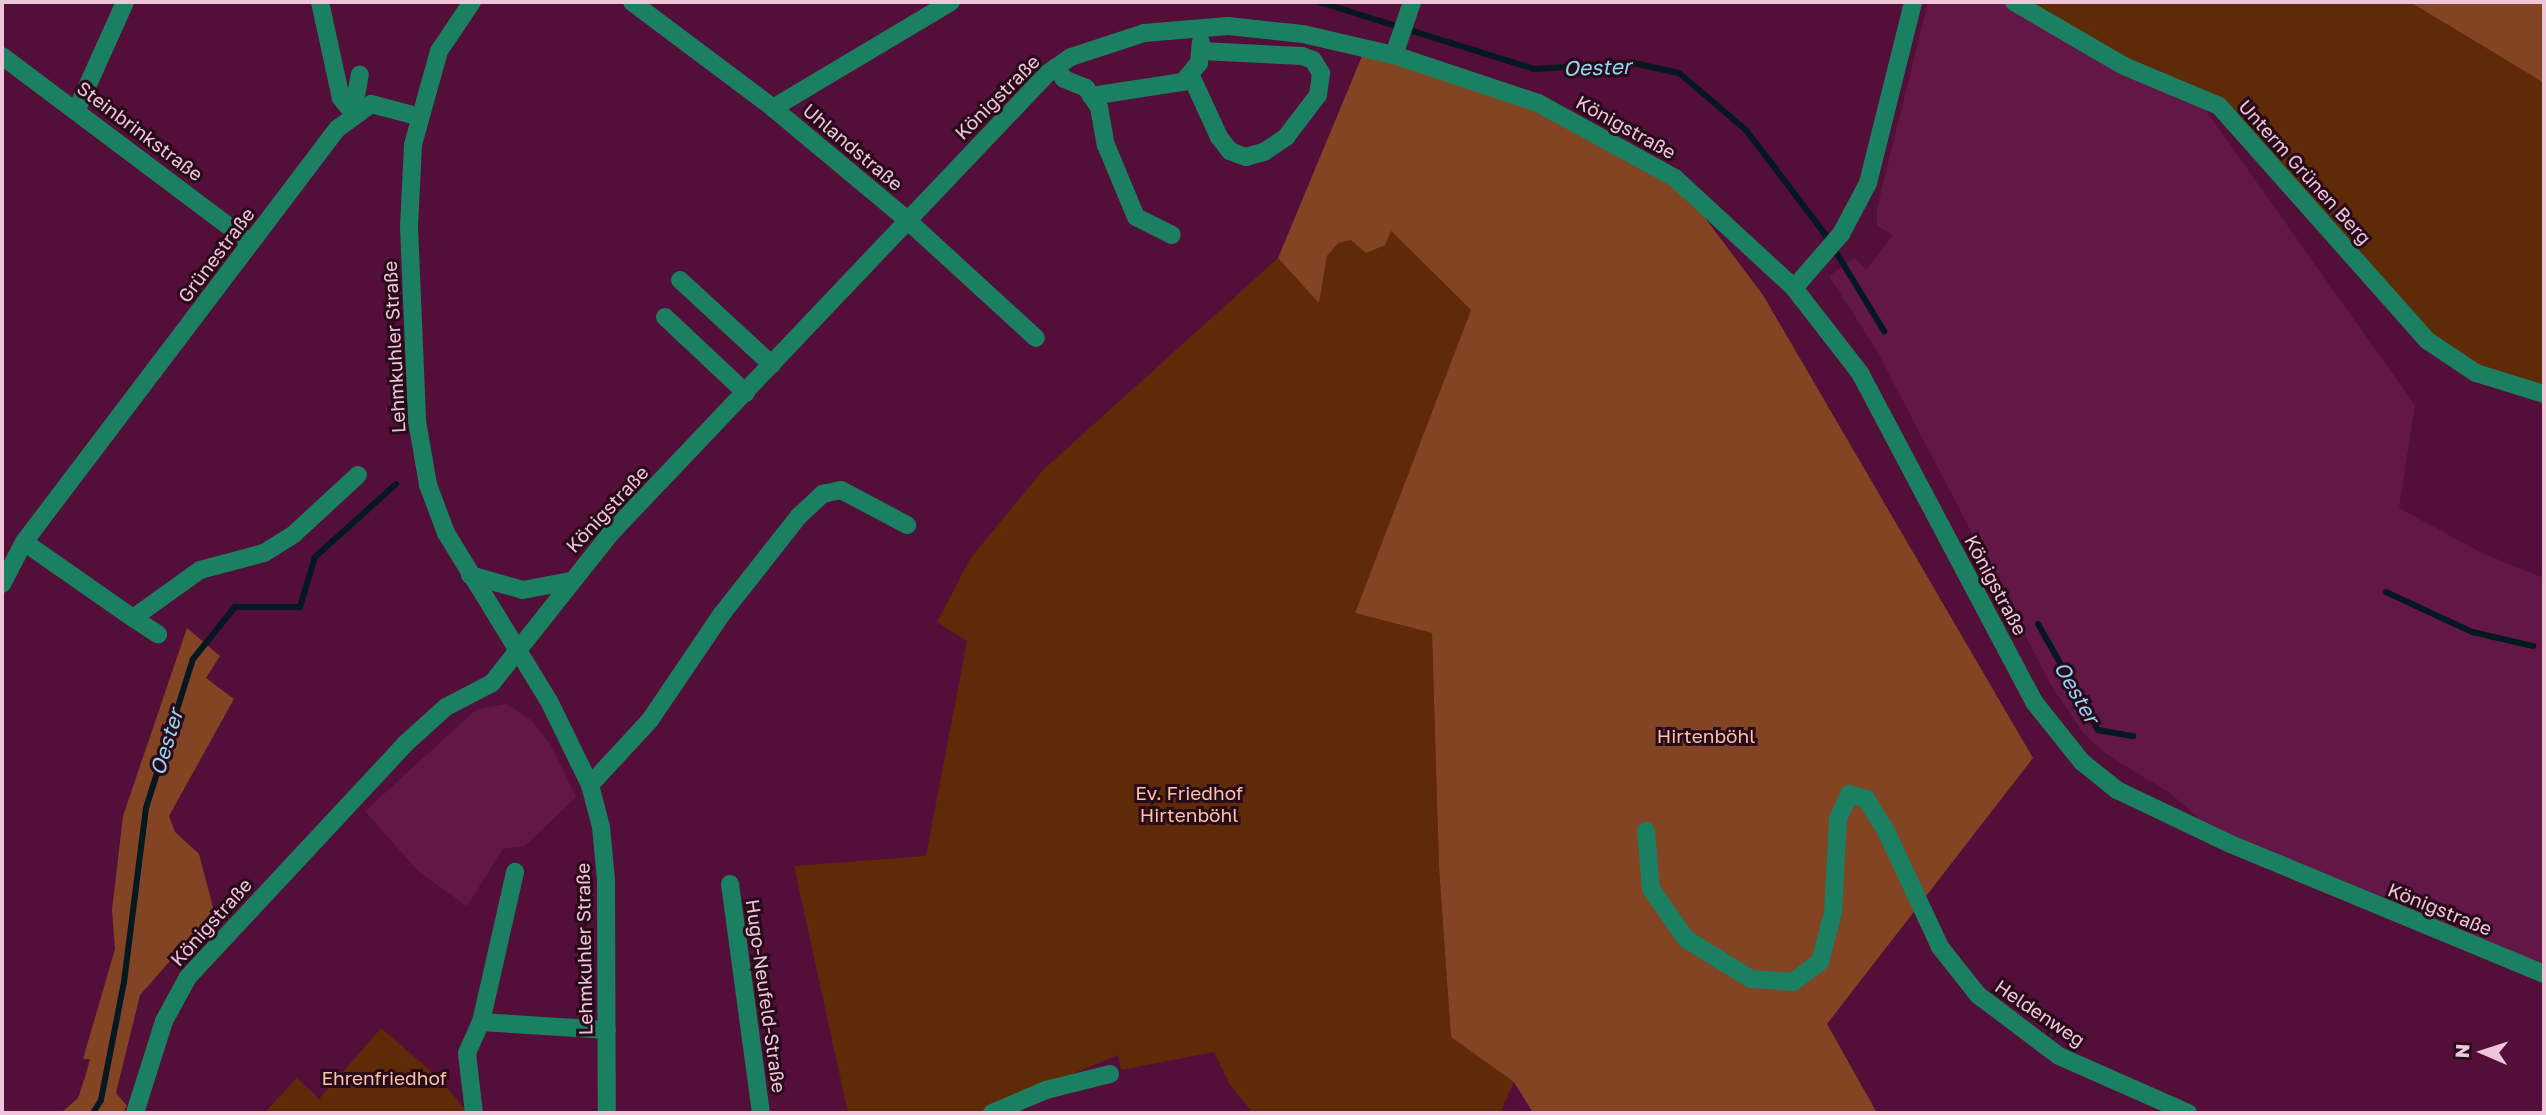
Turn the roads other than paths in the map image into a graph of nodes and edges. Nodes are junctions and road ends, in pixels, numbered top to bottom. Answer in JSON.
{"nodes":[{"id":1,"x":125,"y":2,"type":"edge"},
{"id":2,"x":320,"y":2,"type":"edge"},
{"id":3,"x":472,"y":2,"type":"edge"},
{"id":4,"x":632,"y":2,"type":"edge"},
{"id":5,"x":951,"y":2,"type":"edge"},
{"id":6,"x":1412,"y":2,"type":"edge"},
{"id":7,"x":1913,"y":2,"type":"edge"},
{"id":8,"x":2014,"y":2,"type":"edge"},
{"id":9,"x":1199,"y":28,"type":"junction"},
{"id":10,"x":1399,"y":38,"type":"junction"},
{"id":11,"x":1201,"y":51,"type":"junction"},
{"id":12,"x":2,"y":56,"type":"edge"},
{"id":13,"x":1056,"y":67,"type":"junction"},
{"id":14,"x":360,"y":75,"type":"dead end"},
{"id":15,"x":1191,"y":76,"type":"junction"},
{"id":16,"x":1091,"y":96,"type":"junction"},
{"id":17,"x":773,"y":108,"type":"junction"},
{"id":18,"x":77,"y":109,"type":"junction"},
{"id":19,"x":353,"y":113,"type":"junction"},
{"id":20,"x":418,"y":116,"type":"junction"},
{"id":21,"x":906,"y":219,"type":"junction"},
{"id":22,"x":1172,"y":235,"type":"dead end"},
{"id":23,"x":251,"y":243,"type":"junction"},
{"id":24,"x":680,"y":280,"type":"dead end"},
{"id":25,"x":1794,"y":288,"type":"junction"},
{"id":26,"x":665,"y":317,"type":"dead end"},
{"id":27,"x":1036,"y":338,"type":"dead end"},
{"id":28,"x":772,"y":365,"type":"junction"},
{"id":29,"x":746,"y":393,"type":"junction"},
{"id":30,"x":2544,"y":394,"type":"edge"},
{"id":31,"x":358,"y":475,"type":"dead end"},
{"id":32,"x":907,"y":525,"type":"dead end"},
{"id":33,"x":24,"y":542,"type":"junction"},
{"id":34,"x":470,"y":575,"type":"junction"},
{"id":35,"x":570,"y":581,"type":"junction"},
{"id":36,"x":2,"y":584,"type":"edge"},
{"id":37,"x":133,"y":618,"type":"junction"},
{"id":38,"x":158,"y":634,"type":"dead end"},
{"id":39,"x":518,"y":651,"type":"junction"},
{"id":40,"x":590,"y":785,"type":"junction"},
{"id":41,"x":1646,"y":831,"type":"dead end"},
{"id":42,"x":515,"y":872,"type":"dead end"},
{"id":43,"x":730,"y":884,"type":"dead end"},
{"id":44,"x":2544,"y":974,"type":"edge"},
{"id":45,"x":481,"y":1022,"type":"junction"},
{"id":46,"x":607,"y":1030,"type":"junction"},
{"id":47,"x":1110,"y":1074,"type":"dead end"},
{"id":48,"x":474,"y":1109,"type":"edge"},
{"id":49,"x":135,"y":1113,"type":"edge"},
{"id":50,"x":607,"y":1113,"type":"edge"},
{"id":51,"x":761,"y":1113,"type":"edge"},
{"id":52,"x":992,"y":1113,"type":"edge"},
{"id":53,"x":2188,"y":1113,"type":"edge"}],
"edges":[{"from":1,"to":18,"type":"street"},
{"from":2,"to":19,"type":"street"},
{"from":3,"to":20,"type":"street"},
{"from":4,"to":17,"type":"street","name":"Uhlandstraße"},
{"from":5,"to":17,"type":"street"},
{"from":6,"to":10,"type":"street"},
{"from":7,"to":25,"type":"street"},
{"from":8,"to":30,"type":"street","name":"Unterm Grünen Berg"},
{"from":9,"to":10,"type":"street","name":"Königstraße"},
{"from":9,"to":11,"type":"street"},
{"from":9,"to":13,"type":"street","name":"Königstraße"},
{"from":10,"to":25,"type":"street","name":"Königstraße"},
{"from":11,"to":15,"type":"street"},
{"from":11,"to":15,"type":"street"},
{"from":12,"to":18,"type":"street","name":"Steinbrinkstraße"},
{"from":13,"to":16,"type":"street"},
{"from":13,"to":21,"type":"street","name":"Königstraße"},
{"from":14,"to":19,"type":"street"},
{"from":15,"to":16,"type":"street"},
{"from":16,"to":22,"type":"street"},
{"from":17,"to":21,"type":"street","name":"Uhlandstraße"},
{"from":18,"to":23,"type":"street","name":"Steinbrinkstraße"},
{"from":19,"to":20,"type":"street"},
{"from":19,"to":23,"type":"street","name":"Grünestraße"},
{"from":20,"to":34,"type":"street","name":"Lehmkuhler Straße"},
{"from":21,"to":27,"type":"street","name":"Uhlandstraße"},
{"from":21,"to":28,"type":"street","name":"Königstraße"},
{"from":23,"to":33,"type":"street","name":"Grünestraße"},
{"from":24,"to":28,"type":"street"},
{"from":25,"to":44,"type":"street","name":"Königstraße"},
{"from":26,"to":29,"type":"street"},
{"from":28,"to":29,"type":"street","name":"Königstraße"},
{"from":29,"to":35,"type":"street","name":"Königstraße"},
{"from":31,"to":37,"type":"street"},
{"from":32,"to":40,"type":"street"},
{"from":33,"to":36,"type":"street","name":"Grünestraße"},
{"from":33,"to":37,"type":"street"},
{"from":34,"to":35,"type":"street","name":"Königstraße"},
{"from":34,"to":39,"type":"street","name":"Lehmkuhler Straße"},
{"from":35,"to":39,"type":"street","name":"Königstraße"},
{"from":37,"to":38,"type":"street"},
{"from":39,"to":40,"type":"street","name":"Lehmkuhler Straße"},
{"from":39,"to":49,"type":"street","name":"Königstraße"},
{"from":40,"to":46,"type":"street","name":"Lehmkuhler Straße"},
{"from":41,"to":53,"type":"street","name":"Heldenweg"},
{"from":42,"to":45,"type":"street"},
{"from":43,"to":51,"type":"street","name":"Hugo-Neufeld-Straße"},
{"from":45,"to":46,"type":"street"},
{"from":45,"to":48,"type":"street"},
{"from":46,"to":50,"type":"street","name":"Lehmkuhler Straße"},
{"from":47,"to":52,"type":"street"}]}
